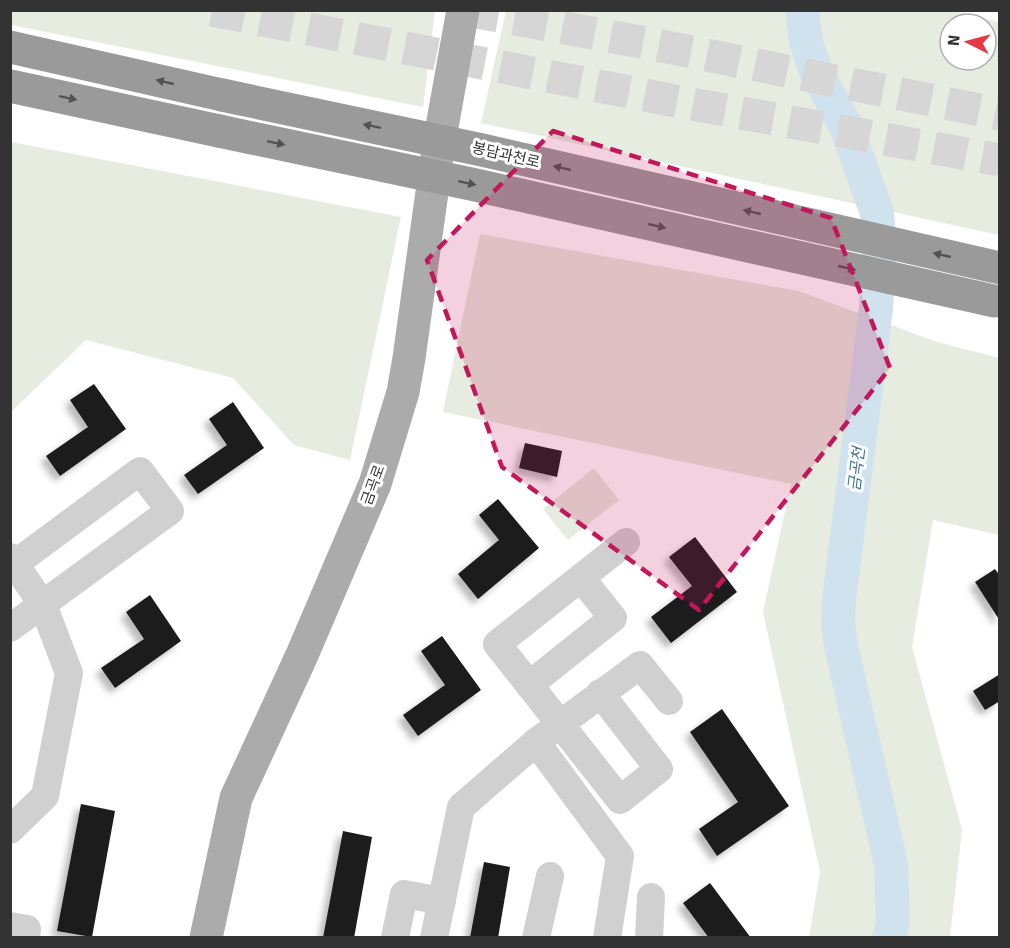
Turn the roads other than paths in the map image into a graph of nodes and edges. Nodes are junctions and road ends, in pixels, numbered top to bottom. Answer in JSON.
{"nodes":[{"id":1,"x":463,"y":10,"type":"edge"},
{"id":2,"x":10,"y":48,"type":"edge"},
{"id":3,"x":10,"y":86,"type":"edge"},
{"id":4,"x":999,"y":268,"type":"edge"},
{"id":5,"x":997,"y":302,"type":"edge"},
{"id":6,"x":626,"y":542,"type":"dead end"},
{"id":7,"x":13,"y":560,"type":"edge"},
{"id":8,"x":581,"y":578,"type":"junction"},
{"id":9,"x":43,"y":605,"type":"junction"},
{"id":10,"x":10,"y":628,"type":"edge"},
{"id":11,"x":529,"y":685,"type":"junction"},
{"id":12,"x":600,"y":693,"type":"junction"},
{"id":13,"x":669,"y":701,"type":"dead end"},
{"id":14,"x":560,"y":725,"type":"junction"},
{"id":15,"x":536,"y":742,"type":"junction"},
{"id":16,"x":10,"y":830,"type":"edge"},
{"id":17,"x":550,"y":876,"type":"dead end"},
{"id":18,"x":651,"y":897,"type":"dead end"},
{"id":19,"x":441,"y":901,"type":"junction"},
{"id":20,"x":10,"y":926,"type":"edge"},
{"id":21,"x":26,"y":938,"type":"edge"},
{"id":22,"x":206,"y":938,"type":"edge"},
{"id":23,"x":395,"y":938,"type":"edge"},
{"id":24,"x":434,"y":938,"type":"edge"},
{"id":25,"x":536,"y":938,"type":"edge"},
{"id":26,"x":607,"y":938,"type":"edge"},
{"id":27,"x":649,"y":938,"type":"edge"}],
"edges":[{"from":1,"to":22,"type":"main road","name":"금곡로"},
{"from":4,"to":2,"type":"highway","name":"봉담과천로","one_way":true,"bridge":true},
{"from":3,"to":5,"type":"highway","one_way":true,"bridge":true},
{"from":6,"to":8,"type":"lane"},
{"from":7,"to":9,"type":"lane"},
{"from":7,"to":9,"type":"lane"},
{"from":8,"to":11,"type":"lane"},
{"from":8,"to":11,"type":"lane"},
{"from":9,"to":10,"type":"lane"},
{"from":9,"to":16,"type":"lane"},
{"from":11,"to":14,"type":"lane"},
{"from":12,"to":13,"type":"lane"},
{"from":12,"to":14,"type":"lane"},
{"from":12,"to":14,"type":"lane"},
{"from":14,"to":15,"type":"lane"},
{"from":15,"to":19,"type":"lane"},
{"from":15,"to":26,"type":"lane"},
{"from":17,"to":25,"type":"lane"},
{"from":18,"to":27,"type":"lane"},
{"from":19,"to":23,"type":"lane"},
{"from":19,"to":24,"type":"lane"},
{"from":20,"to":21,"type":"lane"}]}
